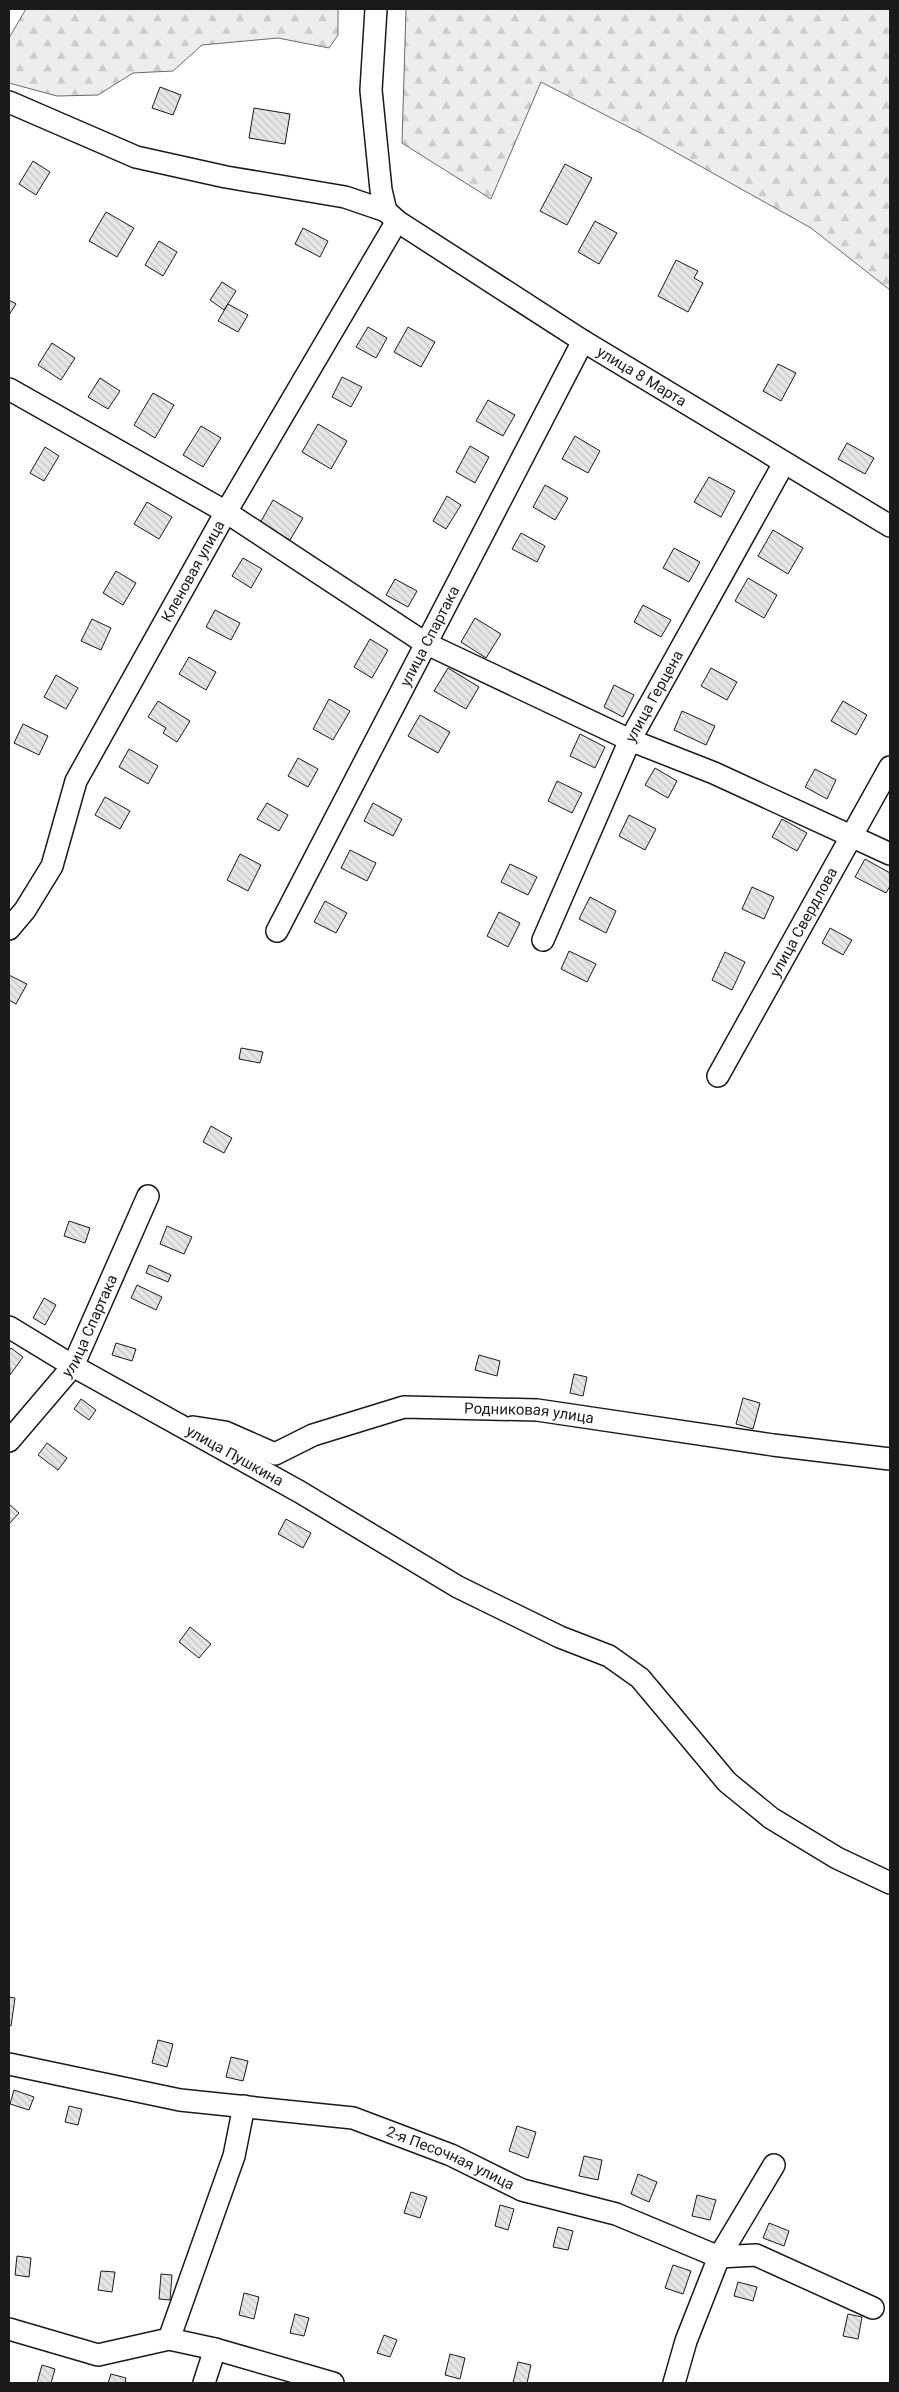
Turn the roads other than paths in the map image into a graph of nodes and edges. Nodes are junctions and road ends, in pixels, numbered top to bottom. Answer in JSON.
{"nodes":[{"id":1,"x":376,"y":9,"type":"edge"},
{"id":2,"x":9,"y":102,"type":"edge"},
{"id":3,"x":392,"y":216,"type":"junction"},
{"id":4,"x":583,"y":340,"type":"junction"},
{"id":5,"x":9,"y":389,"type":"edge"},
{"id":6,"x":784,"y":463,"type":"junction"},
{"id":7,"x":226,"y":512,"type":"junction"},
{"id":8,"x":890,"y":526,"type":"edge"},
{"id":9,"x":425,"y":642,"type":"junction"},
{"id":10,"x":630,"y":740,"type":"junction"},
{"id":11,"x":890,"y":767,"type":"edge"},
{"id":12,"x":852,"y":834,"type":"junction"},
{"id":13,"x":890,"y":854,"type":"edge"},
{"id":14,"x":9,"y":929,"type":"edge"},
{"id":15,"x":277,"y":931,"type":"dead end"},
{"id":16,"x":543,"y":940,"type":"dead end"},
{"id":17,"x":718,"y":1076,"type":"dead end"},
{"id":18,"x":148,"y":1196,"type":"dead end"},
{"id":19,"x":9,"y":1327,"type":"edge"},
{"id":20,"x":73,"y":1366,"type":"junction"},
{"id":21,"x":178,"y":1424,"type":"junction"},
{"id":22,"x":9,"y":1441,"type":"edge"},
{"id":23,"x":890,"y":1459,"type":"edge"},
{"id":24,"x":890,"y":1883,"type":"edge"},
{"id":25,"x":9,"y":2064,"type":"edge"},
{"id":26,"x":244,"y":2106,"type":"junction"},
{"id":27,"x":774,"y":2165,"type":"dead end"},
{"id":28,"x":719,"y":2257,"type":"junction"},
{"id":29,"x":873,"y":2308,"type":"dead end"},
{"id":30,"x":9,"y":2329,"type":"edge"},
{"id":31,"x":169,"y":2339,"type":"junction"},
{"id":32,"x":215,"y":2349,"type":"junction"},
{"id":33,"x":204,"y":2383,"type":"edge"},
{"id":34,"x":333,"y":2383,"type":"edge"},
{"id":35,"x":674,"y":2383,"type":"edge"}],
"edges":[{"from":1,"to":3,"type":"street"},
{"from":2,"to":3,"type":"street","name":"улица 8 Марта"},
{"from":3,"to":4,"type":"street","name":"улица 8 Марта"},
{"from":3,"to":7,"type":"street","name":"Кленовая улица"},
{"from":4,"to":6,"type":"street","name":"улица 8 Марта"},
{"from":4,"to":9,"type":"street","name":"улица Спартака"},
{"from":5,"to":7,"type":"street"},
{"from":6,"to":8,"type":"street","name":"улица 8 Марта"},
{"from":6,"to":10,"type":"street","name":"улица Герцена"},
{"from":7,"to":9,"type":"street"},
{"from":7,"to":14,"type":"street","name":"Кленовая улица"},
{"from":9,"to":10,"type":"street"},
{"from":9,"to":15,"type":"street","name":"улица Спартака"},
{"from":10,"to":12,"type":"street"},
{"from":10,"to":16,"type":"street","name":"улица Герцена"},
{"from":11,"to":12,"type":"street","name":"улица Свердлова"},
{"from":12,"to":13,"type":"street"},
{"from":12,"to":17,"type":"street","name":"улица Свердлова"},
{"from":18,"to":20,"type":"street","name":"улица Спартака"},
{"from":19,"to":20,"type":"street","name":"улица Пушкина"},
{"from":20,"to":21,"type":"street","name":"улица Пушкина"},
{"from":20,"to":22,"type":"street","name":"улица Спартака"},
{"from":21,"to":23,"type":"street","name":"Родниковая улица"},
{"from":21,"to":24,"type":"street","name":"улица Пушкина"},
{"from":25,"to":26,"type":"street","name":"2-я Песочная улица"},
{"from":26,"to":28,"type":"street","name":"2-я Песочная улица"},
{"from":26,"to":31,"type":"street"},
{"from":27,"to":28,"type":"street"},
{"from":28,"to":29,"type":"street","name":"2-я Песочная улица"},
{"from":28,"to":35,"type":"street"},
{"from":30,"to":31,"type":"street"},
{"from":31,"to":32,"type":"street"},
{"from":32,"to":33,"type":"street"},
{"from":32,"to":34,"type":"street"}]}
